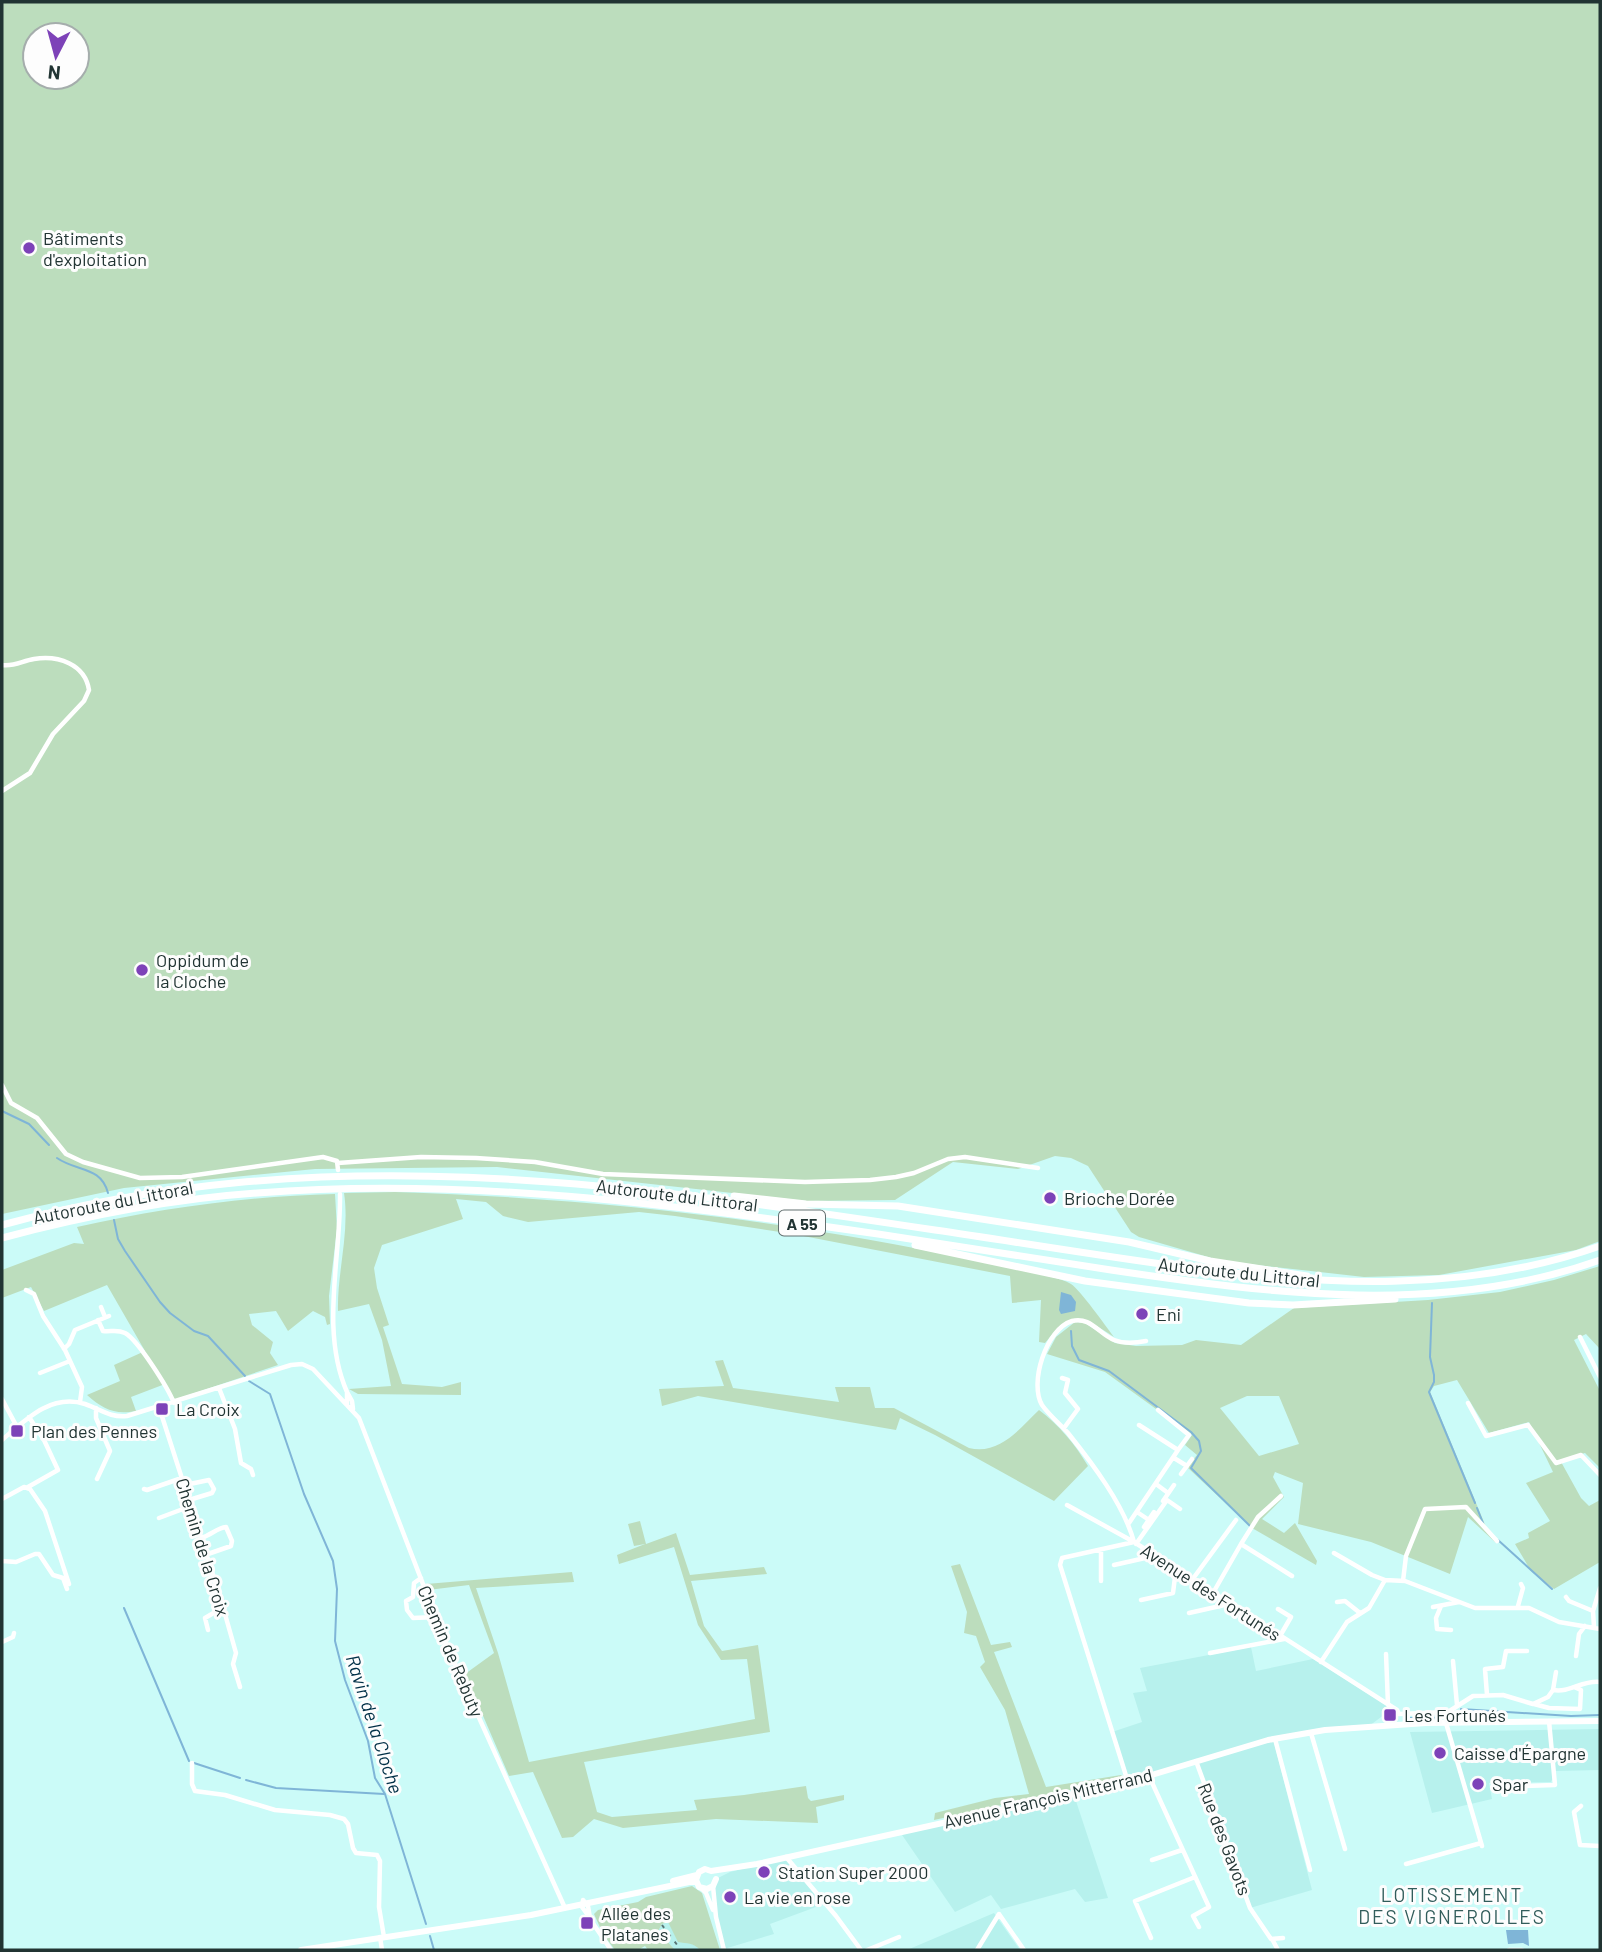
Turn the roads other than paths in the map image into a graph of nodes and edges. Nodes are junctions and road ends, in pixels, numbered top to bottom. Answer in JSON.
{"nodes":[{"id":1,"x":2,"y":665,"type":"edge"},
{"id":2,"x":2,"y":791,"type":"edge"},
{"id":3,"x":2,"y":1085,"type":"edge"},
{"id":4,"x":1038,"y":1168,"type":"dead end"},
{"id":5,"x":638,"y":1188,"type":"junction"},
{"id":6,"x":340,"y":1194,"type":"dead end"},
{"id":7,"x":791,"y":1222,"type":"junction"},
{"id":8,"x":2,"y":1225,"type":"edge"},
{"id":9,"x":2,"y":1238,"type":"edge"},
{"id":10,"x":1600,"y":1246,"type":"edge"},
{"id":11,"x":1600,"y":1260,"type":"edge"},
{"id":12,"x":1367,"y":1282,"type":"junction"},
{"id":13,"x":1522,"y":1282,"type":"junction"},
{"id":14,"x":26,"y":1290,"type":"dead end"},
{"id":15,"x":101,"y":1307,"type":"dead end"},
{"id":16,"x":98,"y":1320,"type":"junction"},
{"id":17,"x":1580,"y":1337,"type":"dead end"},
{"id":18,"x":1146,"y":1341,"type":"dead end"},
{"id":19,"x":64,"y":1349,"type":"junction"},
{"id":20,"x":70,"y":1362,"type":"junction"},
{"id":21,"x":40,"y":1373,"type":"dead end"},
{"id":22,"x":1600,"y":1377,"type":"edge"},
{"id":23,"x":1062,"y":1378,"type":"dead end"},
{"id":24,"x":219,"y":1388,"type":"junction"},
{"id":25,"x":347,"y":1392,"type":"junction"},
{"id":26,"x":2,"y":1399,"type":"edge"},
{"id":27,"x":80,"y":1402,"type":"junction"},
{"id":28,"x":174,"y":1403,"type":"junction"},
{"id":29,"x":1468,"y":1403,"type":"dead end"},
{"id":30,"x":347,"y":1405,"type":"junction"},
{"id":31,"x":159,"y":1407,"type":"junction"},
{"id":32,"x":96,"y":1408,"type":"junction"},
{"id":33,"x":352,"y":1410,"type":"junction"},
{"id":34,"x":1158,"y":1410,"type":"dead end"},
{"id":35,"x":29,"y":1417,"type":"junction"},
{"id":36,"x":1139,"y":1424,"type":"dead end"},
{"id":37,"x":17,"y":1427,"type":"junction"},
{"id":38,"x":1064,"y":1429,"type":"junction"},
{"id":39,"x":2,"y":1440,"type":"edge"},
{"id":40,"x":1178,"y":1450,"type":"junction"},
{"id":41,"x":1174,"y":1458,"type":"junction"},
{"id":42,"x":1192,"y":1459,"type":"dead end"},
{"id":43,"x":1187,"y":1466,"type":"junction"},
{"id":44,"x":1181,"y":1474,"type":"dead end"},
{"id":45,"x":253,"y":1475,"type":"dead end"},
{"id":46,"x":1600,"y":1475,"type":"edge"},
{"id":47,"x":182,"y":1478,"type":"junction"},
{"id":48,"x":96,"y":1479,"type":"dead end"},
{"id":49,"x":1156,"y":1484,"type":"junction"},
{"id":50,"x":184,"y":1485,"type":"junction"},
{"id":51,"x":1174,"y":1485,"type":"dead end"},
{"id":52,"x":28,"y":1487,"type":"junction"},
{"id":53,"x":144,"y":1489,"type":"dead end"},
{"id":54,"x":1168,"y":1493,"type":"junction"},
{"id":55,"x":1281,"y":1496,"type":"dead end"},
{"id":56,"x":2,"y":1499,"type":"edge"},
{"id":57,"x":1163,"y":1501,"type":"dead end"},
{"id":58,"x":190,"y":1503,"type":"junction"},
{"id":59,"x":1068,"y":1506,"type":"dead end"},
{"id":60,"x":1180,"y":1509,"type":"dead end"},
{"id":61,"x":1137,"y":1512,"type":"junction"},
{"id":62,"x":1154,"y":1513,"type":"dead end"},
{"id":63,"x":159,"y":1518,"type":"dead end"},
{"id":64,"x":1149,"y":1520,"type":"junction"},
{"id":65,"x":1236,"y":1520,"type":"dead end"},
{"id":66,"x":1129,"y":1523,"type":"junction"},
{"id":67,"x":1144,"y":1527,"type":"dead end"},
{"id":68,"x":201,"y":1538,"type":"junction"},
{"id":69,"x":1497,"y":1541,"type":"dead end"},
{"id":70,"x":1135,"y":1543,"type":"junction"},
{"id":71,"x":1241,"y":1544,"type":"junction"},
{"id":72,"x":1101,"y":1550,"type":"junction"},
{"id":73,"x":1334,"y":1553,"type":"dead end"},
{"id":74,"x":205,"y":1555,"type":"junction"},
{"id":75,"x":1155,"y":1556,"type":"junction"},
{"id":76,"x":2,"y":1561,"type":"edge"},
{"id":77,"x":1114,"y":1565,"type":"dead end"},
{"id":78,"x":1176,"y":1569,"type":"junction"},
{"id":79,"x":1292,"y":1576,"type":"dead end"},
{"id":80,"x":421,"y":1578,"type":"junction"},
{"id":81,"x":1192,"y":1580,"type":"junction"},
{"id":82,"x":1385,"y":1580,"type":"junction"},
{"id":83,"x":1101,"y":1581,"type":"dead end"},
{"id":84,"x":1403,"y":1581,"type":"junction"},
{"id":85,"x":1521,"y":1584,"type":"dead end"},
{"id":86,"x":1600,"y":1588,"type":"edge"},
{"id":87,"x":1213,"y":1593,"type":"junction"},
{"id":88,"x":1566,"y":1597,"type":"dead end"},
{"id":89,"x":1141,"y":1600,"type":"dead end"},
{"id":90,"x":1337,"y":1602,"type":"dead end"},
{"id":91,"x":1459,"y":1602,"type":"junction"},
{"id":92,"x":1230,"y":1603,"type":"junction"},
{"id":93,"x":1441,"y":1606,"type":"junction"},
{"id":94,"x":1518,"y":1606,"type":"junction"},
{"id":95,"x":1433,"y":1607,"type":"dead end"},
{"id":96,"x":222,"y":1608,"type":"junction"},
{"id":97,"x":1278,"y":1609,"type":"dead end"},
{"id":98,"x":1593,"y":1611,"type":"junction"},
{"id":99,"x":1189,"y":1613,"type":"dead end"},
{"id":100,"x":1360,"y":1613,"type":"junction"},
{"id":101,"x":436,"y":1617,"type":"junction"},
{"id":102,"x":1585,"y":1626,"type":"junction"},
{"id":103,"x":1594,"y":1627,"type":"junction"},
{"id":104,"x":1600,"y":1629,"type":"edge"},
{"id":105,"x":208,"y":1630,"type":"dead end"},
{"id":106,"x":1451,"y":1630,"type":"dead end"},
{"id":107,"x":14,"y":1633,"type":"dead end"},
{"id":108,"x":1282,"y":1637,"type":"junction"},
{"id":109,"x":2,"y":1642,"type":"edge"},
{"id":110,"x":1527,"y":1651,"type":"dead end"},
{"id":111,"x":1210,"y":1653,"type":"dead end"},
{"id":112,"x":1386,"y":1654,"type":"dead end"},
{"id":113,"x":1576,"y":1656,"type":"dead end"},
{"id":114,"x":1453,"y":1661,"type":"dead end"},
{"id":115,"x":1321,"y":1662,"type":"junction"},
{"id":116,"x":1556,"y":1672,"type":"dead end"},
{"id":117,"x":1600,"y":1682,"type":"edge"},
{"id":118,"x":240,"y":1687,"type":"dead end"},
{"id":119,"x":1574,"y":1687,"type":"junction"},
{"id":120,"x":1553,"y":1690,"type":"junction"},
{"id":121,"x":1487,"y":1695,"type":"junction"},
{"id":122,"x":1388,"y":1704,"type":"junction"},
{"id":123,"x":1533,"y":1704,"type":"junction"},
{"id":124,"x":1457,"y":1706,"type":"junction"},
{"id":125,"x":1549,"y":1721,"type":"junction"},
{"id":126,"x":1598,"y":1721,"type":"edge"},
{"id":127,"x":1446,"y":1723,"type":"junction"},
{"id":128,"x":1311,"y":1733,"type":"junction"},
{"id":129,"x":1276,"y":1739,"type":"junction"},
{"id":130,"x":1195,"y":1760,"type":"junction"},
{"id":131,"x":192,"y":1763,"type":"dead end"},
{"id":132,"x":1148,"y":1776,"type":"junction"},
{"id":133,"x":1128,"y":1782,"type":"junction"},
{"id":134,"x":1521,"y":1786,"type":"dead end"},
{"id":135,"x":1581,"y":1807,"type":"dead end"},
{"id":136,"x":1600,"y":1846,"type":"edge"},
{"id":137,"x":1345,"y":1849,"type":"dead end"},
{"id":138,"x":1182,"y":1850,"type":"junction"},
{"id":139,"x":786,"y":1857,"type":"junction"},
{"id":140,"x":1152,"y":1860,"type":"dead end"},
{"id":141,"x":757,"y":1864,"type":"junction"},
{"id":142,"x":1406,"y":1864,"type":"dead end"},
{"id":143,"x":1310,"y":1870,"type":"dead end"},
{"id":144,"x":711,"y":1871,"type":"junction"},
{"id":145,"x":1195,"y":1877,"type":"junction"},
{"id":146,"x":698,"y":1882,"type":"junction"},
{"id":147,"x":714,"y":1883,"type":"junction"},
{"id":148,"x":584,"y":1903,"type":"junction"},
{"id":149,"x":564,"y":1906,"type":"junction"},
{"id":150,"x":716,"y":1917,"type":"junction"},
{"id":151,"x":1199,"y":1927,"type":"dead end"},
{"id":152,"x":382,"y":1937,"type":"junction"},
{"id":153,"x":899,"y":1937,"type":"dead end"},
{"id":154,"x":1151,"y":1938,"type":"dead end"},
{"id":155,"x":1283,"y":1938,"type":"dead end"},
{"id":156,"x":1272,"y":1939,"type":"junction"},
{"id":157,"x":301,"y":1950,"type":"edge"},
{"id":158,"x":382,"y":1950,"type":"edge"},
{"id":159,"x":611,"y":1950,"type":"edge"},
{"id":160,"x":724,"y":1950,"type":"edge"},
{"id":161,"x":861,"y":1950,"type":"edge"},
{"id":162,"x":867,"y":1950,"type":"edge"},
{"id":163,"x":977,"y":1950,"type":"edge"},
{"id":164,"x":1024,"y":1950,"type":"edge"},
{"id":165,"x":1278,"y":1950,"type":"edge"},
{"id":166,"x":1509,"y":1950,"type":"edge"},
{"id":167,"x":1522,"y":1950,"type":"edge"}],
"edges":[{"from":1,"to":2,"type":"street"},
{"from":3,"to":4,"type":"street"},
{"from":5,"to":8,"type":"highway","name":"Autoroute du Littoral","number":"A 55"},
{"from":5,"to":12,"type":"highway","name":"Autoroute du Littoral","number":"A 55"},
{"from":5,"to":12,"type":"highway"},
{"from":6,"to":25,"type":"street","name":"Chemin de Rebuty"},
{"from":7,"to":9,"type":"highway","name":"Autoroute du Littoral","number":"A 55"},
{"from":7,"to":13,"type":"highway","name":"Autoroute du Littoral","number":"A 55"},
{"from":7,"to":13,"type":"highway"},
{"from":10,"to":12,"type":"highway","name":"Autoroute du Littoral","number":"A 55"},
{"from":11,"to":13,"type":"highway","name":"Autoroute du Littoral","number":"A 55"},
{"from":14,"to":19,"type":"street"},
{"from":15,"to":16,"type":"street"},
{"from":16,"to":19,"type":"street"},
{"from":16,"to":28,"type":"street"},
{"from":17,"to":22,"type":"street"},
{"from":18,"to":38,"type":"street"},
{"from":19,"to":20,"type":"street"},
{"from":20,"to":21,"type":"street"},
{"from":20,"to":27,"type":"street"},
{"from":23,"to":38,"type":"street"},
{"from":24,"to":28,"type":"street"},
{"from":24,"to":30,"type":"street"},
{"from":24,"to":45,"type":"street"},
{"from":25,"to":30,"type":"street","name":"Chemin de Rebuty"},
{"from":25,"to":33,"type":"street","name":"Chemin de Rebuty"},
{"from":26,"to":37,"type":"street"},
{"from":27,"to":32,"type":"street"},
{"from":27,"to":35,"type":"street"},
{"from":28,"to":31,"type":"street"},
{"from":29,"to":46,"type":"street"},
{"from":30,"to":33,"type":"street"},
{"from":31,"to":32,"type":"street"},
{"from":31,"to":47,"type":"street","name":"Chemin de la Croix"},
{"from":32,"to":48,"type":"street"},
{"from":33,"to":80,"type":"street","name":"Chemin de Rebuty"},
{"from":34,"to":40,"type":"street"},
{"from":35,"to":37,"type":"street"},
{"from":35,"to":52,"type":"street"},
{"from":36,"to":40,"type":"street"},
{"from":37,"to":39,"type":"street"},
{"from":38,"to":66,"type":"street"},
{"from":40,"to":41,"type":"street"},
{"from":41,"to":43,"type":"street"},
{"from":41,"to":49,"type":"street"},
{"from":42,"to":43,"type":"street"},
{"from":43,"to":44,"type":"street"},
{"from":47,"to":50,"type":"street","name":"Chemin de la Croix"},
{"from":47,"to":53,"type":"street"},
{"from":49,"to":54,"type":"street"},
{"from":49,"to":61,"type":"street"},
{"from":50,"to":58,"type":"street","name":"Chemin de la Croix"},
{"from":50,"to":58,"type":"street"},
{"from":51,"to":54,"type":"street"},
{"from":52,"to":56,"type":"street"},
{"from":52,"to":76,"type":"street"},
{"from":54,"to":57,"type":"street"},
{"from":55,"to":71,"type":"street"},
{"from":58,"to":63,"type":"street"},
{"from":58,"to":68,"type":"street","name":"Chemin de la Croix"},
{"from":59,"to":70,"type":"street"},
{"from":60,"to":70,"type":"street"},
{"from":61,"to":64,"type":"street"},
{"from":61,"to":66,"type":"street"},
{"from":62,"to":64,"type":"street"},
{"from":64,"to":67,"type":"street"},
{"from":65,"to":81,"type":"street"},
{"from":66,"to":70,"type":"street"},
{"from":68,"to":74,"type":"street","name":"Chemin de la Croix"},
{"from":68,"to":74,"type":"street"},
{"from":69,"to":84,"type":"street"},
{"from":70,"to":72,"type":"street","name":"Avenue des Fortunés"},
{"from":70,"to":75,"type":"street","name":"Avenue des Fortunés"},
{"from":71,"to":79,"type":"street"},
{"from":71,"to":87,"type":"street"},
{"from":72,"to":83,"type":"street"},
{"from":72,"to":133,"type":"street","name":"Avenue des Fortunés"},
{"from":73,"to":82,"type":"street"},
{"from":74,"to":96,"type":"street","name":"Chemin de la Croix"},
{"from":75,"to":77,"type":"street"},
{"from":75,"to":78,"type":"street","name":"Avenue des Fortunés"},
{"from":78,"to":81,"type":"street","name":"Avenue des Fortunés"},
{"from":78,"to":89,"type":"street"},
{"from":80,"to":101,"type":"street","name":"Chemin de Rebuty"},
{"from":80,"to":101,"type":"street"},
{"from":81,"to":87,"type":"street","name":"Avenue des Fortunés"},
{"from":82,"to":84,"type":"street"},
{"from":82,"to":100,"type":"street"},
{"from":84,"to":91,"type":"street"},
{"from":85,"to":94,"type":"street"},
{"from":86,"to":98,"type":"street"},
{"from":87,"to":92,"type":"street","name":"Avenue des Fortunés"},
{"from":88,"to":98,"type":"street"},
{"from":90,"to":100,"type":"street"},
{"from":91,"to":93,"type":"street"},
{"from":91,"to":94,"type":"street"},
{"from":92,"to":99,"type":"street"},
{"from":92,"to":108,"type":"street","name":"Avenue des Fortunés"},
{"from":93,"to":95,"type":"street"},
{"from":93,"to":106,"type":"street"},
{"from":94,"to":102,"type":"street"},
{"from":96,"to":105,"type":"street"},
{"from":96,"to":118,"type":"street","name":"Chemin de la Croix"},
{"from":97,"to":108,"type":"street"},
{"from":98,"to":103,"type":"street"},
{"from":100,"to":115,"type":"street"},
{"from":101,"to":149,"type":"street","name":"Chemin de Rebuty"},
{"from":102,"to":103,"type":"street"},
{"from":102,"to":113,"type":"street"},
{"from":103,"to":104,"type":"street"},
{"from":107,"to":109,"type":"street"},
{"from":108,"to":111,"type":"street"},
{"from":108,"to":115,"type":"street","name":"Avenue des Fortunés"},
{"from":110,"to":121,"type":"street"},
{"from":112,"to":122,"type":"street"},
{"from":114,"to":124,"type":"street"},
{"from":115,"to":122,"type":"street","name":"Avenue des Fortunés"},
{"from":116,"to":120,"type":"street"},
{"from":117,"to":119,"type":"street"},
{"from":119,"to":120,"type":"street"},
{"from":119,"to":123,"type":"street"},
{"from":120,"to":123,"type":"street"},
{"from":121,"to":123,"type":"street"},
{"from":121,"to":124,"type":"street"},
{"from":122,"to":124,"type":"street","name":"Avenue des Fortunés"},
{"from":125,"to":126,"type":"main road","name":"Avenue François Mitterrand"},
{"from":125,"to":127,"type":"main road","name":"Avenue François Mitterrand"},
{"from":125,"to":134,"type":"street"},
{"from":127,"to":128,"type":"main road","name":"Avenue François Mitterrand"},
{"from":127,"to":142,"type":"street"},
{"from":128,"to":129,"type":"main road","name":"Avenue François Mitterrand"},
{"from":128,"to":137,"type":"street"},
{"from":129,"to":130,"type":"main road","name":"Avenue François Mitterrand"},
{"from":129,"to":143,"type":"street"},
{"from":130,"to":132,"type":"main road","name":"Avenue François Mitterrand"},
{"from":130,"to":156,"type":"street","name":"Rue des Gavots"},
{"from":131,"to":152,"type":"street"},
{"from":132,"to":133,"type":"main road","name":"Avenue François Mitterrand"},
{"from":132,"to":138,"type":"street"},
{"from":133,"to":139,"type":"main road","name":"Avenue François Mitterrand"},
{"from":135,"to":136,"type":"street"},
{"from":138,"to":140,"type":"street"},
{"from":138,"to":145,"type":"street"},
{"from":139,"to":141,"type":"main road","name":"Avenue François Mitterrand"},
{"from":139,"to":161,"type":"street"},
{"from":141,"to":144,"type":"main road"},
{"from":141,"to":147,"type":"main road"},
{"from":144,"to":146,"type":"main road"},
{"from":144,"to":147,"type":"main road"},
{"from":145,"to":151,"type":"street"},
{"from":145,"to":154,"type":"street"},
{"from":146,"to":147,"type":"main road"},
{"from":146,"to":148,"type":"main road"},
{"from":146,"to":150,"type":"street"},
{"from":147,"to":150,"type":"street"},
{"from":148,"to":149,"type":"main road"},
{"from":148,"to":159,"type":"street"},
{"from":149,"to":152,"type":"main road"},
{"from":150,"to":160,"type":"street"},
{"from":152,"to":157,"type":"main road"},
{"from":152,"to":158,"type":"street"},
{"from":153,"to":162,"type":"street"},
{"from":155,"to":156,"type":"street"},
{"from":156,"to":165,"type":"street","name":"Rue des Gavots"},
{"from":163,"to":164,"type":"street"},
{"from":166,"to":167,"type":"street"}]}
